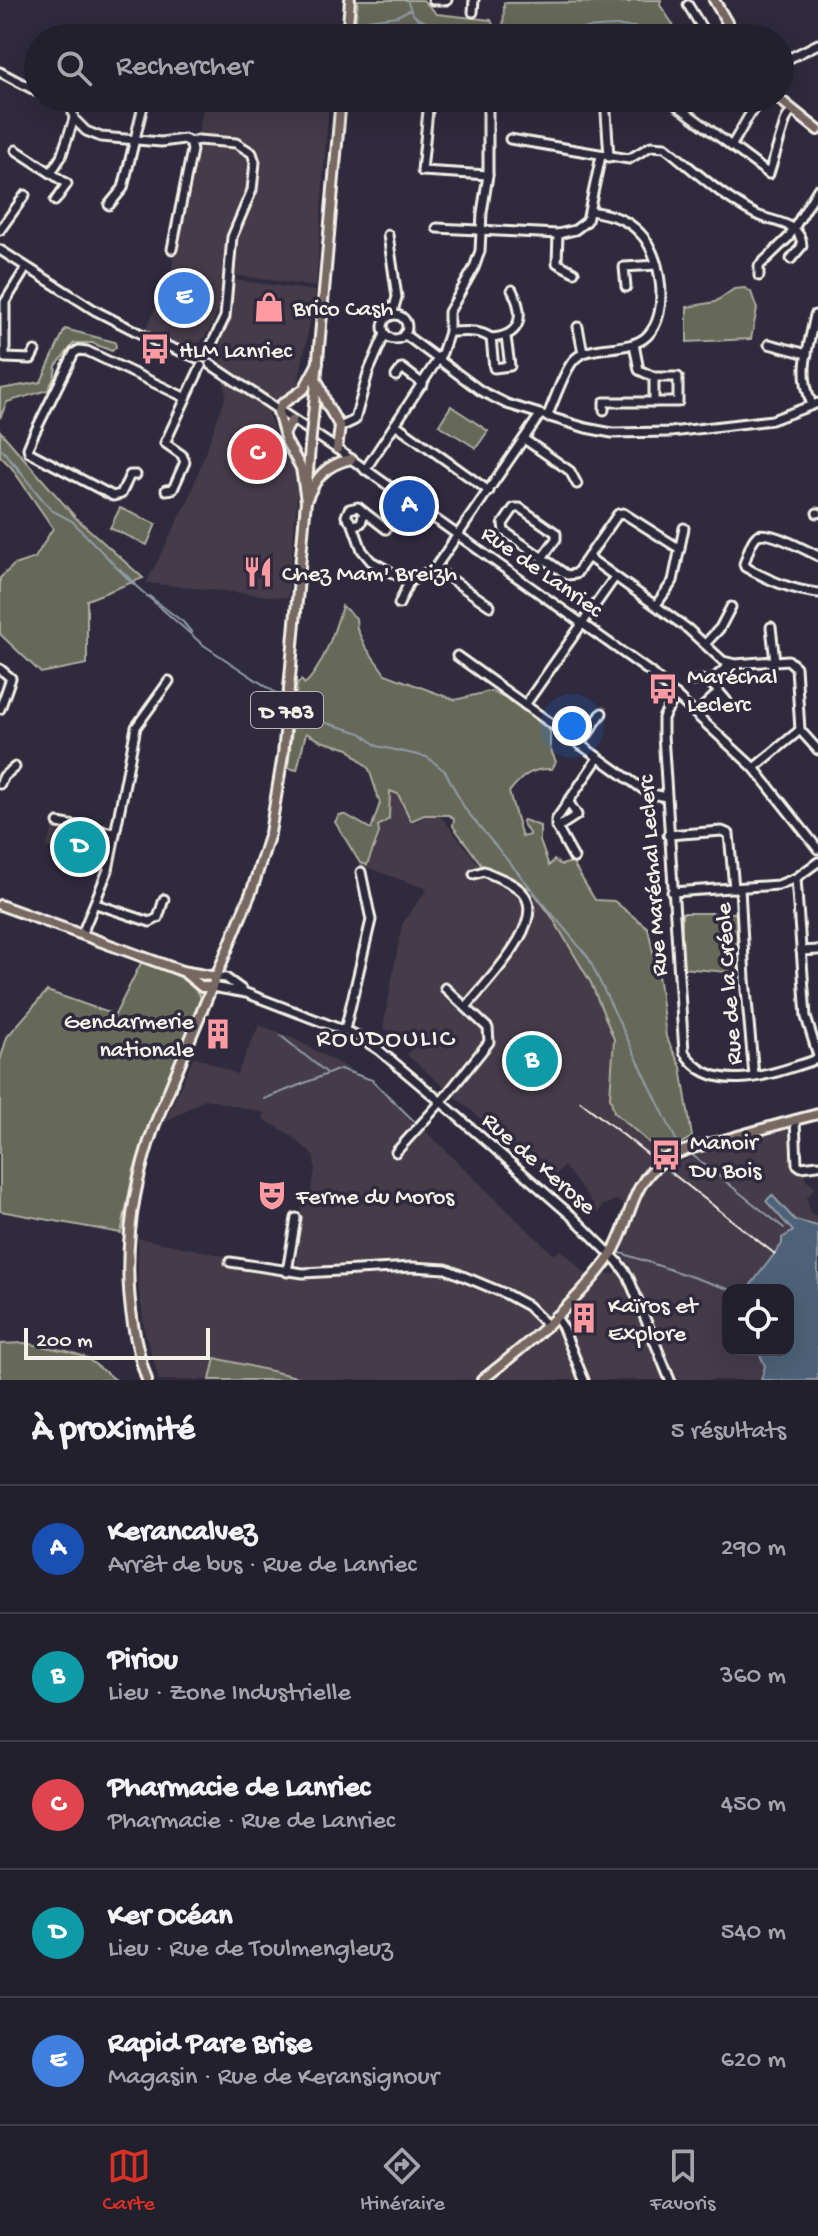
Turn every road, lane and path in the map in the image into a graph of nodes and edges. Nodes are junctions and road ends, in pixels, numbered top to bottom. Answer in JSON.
{"nodes":[{"id":1,"x":350,"y":0,"type":"edge"},
{"id":2,"x":433,"y":0,"type":"edge"},
{"id":3,"x":447,"y":0,"type":"edge"},
{"id":4,"x":474,"y":0,"type":"edge"},
{"id":5,"x":715,"y":0,"type":"edge"},
{"id":6,"x":688,"y":5,"type":"dead end"},
{"id":7,"x":473,"y":12,"type":"dead end"},
{"id":8,"x":348,"y":24,"type":"edge"},
{"id":9,"x":700,"y":24,"type":"edge"},
{"id":10,"x":727,"y":24,"type":"edge"},
{"id":11,"x":818,"y":44,"type":"edge"},
{"id":12,"x":794,"y":56,"type":"edge"},
{"id":13,"x":0,"y":72,"type":"edge"},
{"id":14,"x":24,"y":85,"type":"edge"},
{"id":15,"x":794,"y":111,"type":"edge"},
{"id":16,"x":74,"y":112,"type":"edge"},
{"id":17,"x":142,"y":112,"type":"edge"},
{"id":18,"x":340,"y":112,"type":"edge"},
{"id":19,"x":428,"y":112,"type":"edge"},
{"id":20,"x":487,"y":112,"type":"edge"},
{"id":21,"x":605,"y":112,"type":"edge"},
{"id":22,"x":686,"y":112,"type":"edge"},
{"id":23,"x":752,"y":112,"type":"edge"},
{"id":24,"x":791,"y":112,"type":"edge"},
{"id":25,"x":74,"y":119,"type":"junction"},
{"id":26,"x":818,"y":129,"type":"edge"},
{"id":27,"x":510,"y":139,"type":"dead end"},
{"id":28,"x":135,"y":140,"type":"junction"},
{"id":29,"x":190,"y":142,"type":"junction"},
{"id":30,"x":731,"y":146,"type":"junction"},
{"id":31,"x":16,"y":150,"type":"dead end"},
{"id":32,"x":605,"y":157,"type":"junction"},
{"id":33,"x":51,"y":173,"type":"junction"},
{"id":34,"x":488,"y":175,"type":"junction"},
{"id":35,"x":818,"y":189,"type":"edge"},
{"id":36,"x":25,"y":195,"type":"dead end"},
{"id":37,"x":55,"y":201,"type":"dead end"},
{"id":38,"x":109,"y":205,"type":"dead end"},
{"id":39,"x":590,"y":211,"type":"junction"},
{"id":40,"x":437,"y":228,"type":"dead end"},
{"id":41,"x":794,"y":228,"type":"junction"},
{"id":42,"x":0,"y":230,"type":"edge"},
{"id":43,"x":483,"y":230,"type":"junction"},
{"id":44,"x":558,"y":234,"type":"junction"},
{"id":45,"x":388,"y":235,"type":"dead end"},
{"id":46,"x":172,"y":249,"type":"dead end"},
{"id":47,"x":0,"y":250,"type":"edge"},
{"id":48,"x":791,"y":259,"type":"dead end"},
{"id":49,"x":657,"y":265,"type":"junction"},
{"id":50,"x":26,"y":268,"type":"junction"},
{"id":51,"x":574,"y":272,"type":"dead end"},
{"id":52,"x":759,"y":276,"type":"dead end"},
{"id":53,"x":626,"y":287,"type":"dead end"},
{"id":54,"x":512,"y":290,"type":"dead end"},
{"id":55,"x":392,"y":315,"type":"junction"},
{"id":56,"x":815,"y":315,"type":"dead end"},
{"id":57,"x":578,"y":327,"type":"dead end"},
{"id":58,"x":449,"y":332,"type":"junction"},
{"id":59,"x":385,"y":334,"type":"junction"},
{"id":60,"x":404,"y":334,"type":"junction"},
{"id":61,"x":506,"y":337,"type":"junction"},
{"id":62,"x":491,"y":338,"type":"junction"},
{"id":63,"x":634,"y":344,"type":"junction"},
{"id":64,"x":769,"y":344,"type":"dead end"},
{"id":65,"x":35,"y":351,"type":"dead end"},
{"id":66,"x":208,"y":352,"type":"junction"},
{"id":67,"x":583,"y":353,"type":"junction"},
{"id":68,"x":807,"y":354,"type":"junction"},
{"id":69,"x":438,"y":360,"type":"junction"},
{"id":70,"x":203,"y":363,"type":"junction"},
{"id":71,"x":318,"y":363,"type":"junction"},
{"id":72,"x":396,"y":376,"type":"dead end"},
{"id":73,"x":654,"y":377,"type":"junction"},
{"id":74,"x":317,"y":380,"type":"junction"},
{"id":75,"x":423,"y":384,"type":"junction"},
{"id":76,"x":186,"y":398,"type":"junction"},
{"id":77,"x":654,"y":402,"type":"junction"},
{"id":78,"x":815,"y":404,"type":"edge"},
{"id":79,"x":278,"y":410,"type":"junction"},
{"id":80,"x":604,"y":410,"type":"dead end"},
{"id":81,"x":544,"y":416,"type":"junction"},
{"id":82,"x":292,"y":420,"type":"junction"},
{"id":83,"x":395,"y":424,"type":"junction"},
{"id":84,"x":340,"y":427,"type":"junction"},
{"id":85,"x":284,"y":434,"type":"junction"},
{"id":86,"x":524,"y":439,"type":"junction"},
{"id":87,"x":337,"y":449,"type":"junction"},
{"id":88,"x":351,"y":459,"type":"junction"},
{"id":89,"x":365,"y":470,"type":"junction"},
{"id":90,"x":136,"y":475,"type":"dead end"},
{"id":91,"x":577,"y":484,"type":"dead end"},
{"id":92,"x":166,"y":490,"type":"dead end"},
{"id":93,"x":489,"y":491,"type":"junction"},
{"id":94,"x":306,"y":501,"type":"junction"},
{"id":95,"x":364,"y":512,"type":"junction"},
{"id":96,"x":353,"y":525,"type":"junction"},
{"id":97,"x":684,"y":528,"type":"dead end"},
{"id":98,"x":386,"y":529,"type":"dead end"},
{"id":99,"x":458,"y":535,"type":"junction"},
{"id":100,"x":680,"y":549,"type":"junction"},
{"id":101,"x":818,"y":556,"type":"edge"},
{"id":102,"x":588,"y":557,"type":"junction"},
{"id":103,"x":542,"y":558,"type":"junction"},
{"id":104,"x":435,"y":568,"type":"junction"},
{"id":105,"x":615,"y":577,"type":"junction"},
{"id":106,"x":409,"y":582,"type":"junction"},
{"id":107,"x":818,"y":593,"type":"edge"},
{"id":108,"x":399,"y":604,"type":"dead end"},
{"id":109,"x":656,"y":605,"type":"junction"},
{"id":110,"x":490,"y":606,"type":"dead end"},
{"id":111,"x":731,"y":607,"type":"dead end"},
{"id":112,"x":583,"y":623,"type":"junction"},
{"id":113,"x":771,"y":627,"type":"dead end"},
{"id":114,"x":705,"y":644,"type":"junction"},
{"id":115,"x":457,"y":656,"type":"dead end"},
{"id":116,"x":775,"y":661,"type":"junction"},
{"id":117,"x":730,"y":664,"type":"junction"},
{"id":118,"x":0,"y":669,"type":"edge"},
{"id":119,"x":696,"y":680,"type":"dead end"},
{"id":120,"x":169,"y":681,"type":"dead end"},
{"id":121,"x":710,"y":682,"type":"junction"},
{"id":122,"x":719,"y":692,"type":"junction"},
{"id":123,"x":676,"y":695,"type":"junction"},
{"id":124,"x":727,"y":701,"type":"dead end"},
{"id":125,"x":525,"y":705,"type":"junction"},
{"id":126,"x":704,"y":706,"type":"dead end"},
{"id":127,"x":0,"y":709,"type":"edge"},
{"id":128,"x":602,"y":713,"type":"dead end"},
{"id":129,"x":800,"y":730,"type":"junction"},
{"id":130,"x":580,"y":745,"type":"junction"},
{"id":131,"x":818,"y":750,"type":"edge"},
{"id":132,"x":598,"y":758,"type":"junction"},
{"id":133,"x":15,"y":767,"type":"dead end"},
{"id":134,"x":754,"y":768,"type":"junction"},
{"id":135,"x":0,"y":784,"type":"edge"},
{"id":136,"x":666,"y":797,"type":"junction"},
{"id":137,"x":568,"y":801,"type":"junction"},
{"id":138,"x":58,"y":823,"type":"dead end"},
{"id":139,"x":557,"y":828,"type":"junction"},
{"id":140,"x":114,"y":833,"type":"junction"},
{"id":141,"x":668,"y":835,"type":"junction"},
{"id":142,"x":818,"y":849,"type":"edge"},
{"id":143,"x":574,"y":858,"type":"dead end"},
{"id":144,"x":818,"y":862,"type":"edge"},
{"id":145,"x":361,"y":872,"type":"dead end"},
{"id":146,"x":474,"y":874,"type":"dead end"},
{"id":147,"x":796,"y":878,"type":"junction"},
{"id":148,"x":737,"y":888,"type":"junction"},
{"id":149,"x":672,"y":892,"type":"junction"},
{"id":150,"x":164,"y":899,"type":"dead end"},
{"id":151,"x":96,"y":904,"type":"junction"},
{"id":152,"x":0,"y":905,"type":"edge"},
{"id":153,"x":82,"y":934,"type":"junction"},
{"id":154,"x":818,"y":950,"type":"edge"},
{"id":155,"x":801,"y":951,"type":"junction"},
{"id":156,"x":182,"y":971,"type":"junction"},
{"id":157,"x":216,"y":977,"type":"junction"},
{"id":158,"x":212,"y":987,"type":"junction"},
{"id":159,"x":445,"y":988,"type":"dead end"},
{"id":160,"x":246,"y":993,"type":"junction"},
{"id":161,"x":467,"y":1006,"type":"junction"},
{"id":162,"x":345,"y":1030,"type":"junction"},
{"id":163,"x":818,"y":1058,"type":"edge"},
{"id":164,"x":754,"y":1076,"type":"junction"},
{"id":165,"x":441,"y":1102,"type":"junction"},
{"id":166,"x":818,"y":1114,"type":"edge"},
{"id":167,"x":795,"y":1120,"type":"junction"},
{"id":168,"x":396,"y":1152,"type":"dead end"},
{"id":169,"x":818,"y":1165,"type":"edge"},
{"id":170,"x":296,"y":1218,"type":"dead end"},
{"id":171,"x":611,"y":1255,"type":"junction"},
{"id":172,"x":230,"y":1262,"type":"dead end"},
{"id":173,"x":287,"y":1272,"type":"junction"},
{"id":174,"x":555,"y":1316,"type":"junction"},
{"id":175,"x":546,"y":1324,"type":"junction"},
{"id":176,"x":581,"y":1379,"type":"edge"},
{"id":177,"x":147,"y":1380,"type":"edge"},
{"id":178,"x":482,"y":1380,"type":"edge"},
{"id":179,"x":670,"y":1380,"type":"edge"}],
"edges":[{"from":1,"to":8,"type":"main road"},
{"from":2,"to":3,"type":"street"},
{"from":4,"to":7,"type":"street"},
{"from":5,"to":10,"type":"main road"},
{"from":6,"to":9,"type":"street"},
{"from":11,"to":12,"type":"street"},
{"from":13,"to":14,"type":"street"},
{"from":15,"to":26,"type":"main road"},
{"from":16,"to":25,"type":"street"},
{"from":17,"to":28,"type":"street"},
{"from":18,"to":71,"type":"main road","number":"D 783"},
{"from":19,"to":34,"type":"street"},
{"from":20,"to":34,"type":"street"},
{"from":21,"to":32,"type":"street"},
{"from":22,"to":30,"type":"street"},
{"from":23,"to":30,"type":"street"},
{"from":24,"to":30,"type":"street"},
{"from":25,"to":28,"type":"street"},
{"from":25,"to":33,"type":"street"},
{"from":27,"to":32,"type":"street"},
{"from":28,"to":29,"type":"street"},
{"from":28,"to":38,"type":"street"},
{"from":29,"to":46,"type":"street"},
{"from":29,"to":66,"type":"street"},
{"from":31,"to":33,"type":"street"},
{"from":32,"to":39,"type":"street"},
{"from":32,"to":41,"type":"street"},
{"from":33,"to":37,"type":"street"},
{"from":34,"to":43,"type":"street"},
{"from":35,"to":41,"type":"street"},
{"from":36,"to":42,"type":"street"},
{"from":39,"to":44,"type":"street"},
{"from":39,"to":49,"type":"street"},
{"from":40,"to":43,"type":"street"},
{"from":41,"to":48,"type":"street"},
{"from":41,"to":52,"type":"street"},
{"from":43,"to":44,"type":"street"},
{"from":43,"to":58,"type":"street"},
{"from":44,"to":51,"type":"street"},
{"from":45,"to":55,"type":"street"},
{"from":47,"to":50,"type":"street","name":"Rue de Lanriec"},
{"from":49,"to":53,"type":"street"},
{"from":49,"to":63,"type":"street"},
{"from":50,"to":65,"type":"street"},
{"from":50,"to":70,"type":"street","name":"Rue de Lanriec"},
{"from":54,"to":61,"type":"street"},
{"from":55,"to":59,"type":"street"},
{"from":55,"to":60,"type":"street"},
{"from":56,"to":68,"type":"street"},
{"from":57,"to":67,"type":"street"},
{"from":58,"to":62,"type":"street"},
{"from":58,"to":69,"type":"street"},
{"from":59,"to":60,"type":"street"},
{"from":59,"to":84,"type":"street"},
{"from":60,"to":69,"type":"street"},
{"from":61,"to":62,"type":"street"},
{"from":61,"to":62,"type":"street"},
{"from":63,"to":67,"type":"street"},
{"from":63,"to":73,"type":"street"},
{"from":64,"to":68,"type":"street"},
{"from":66,"to":70,"type":"street"},
{"from":66,"to":70,"type":"street"},
{"from":67,"to":81,"type":"street"},
{"from":68,"to":78,"type":"street"},
{"from":69,"to":75,"type":"street"},
{"from":69,"to":81,"type":"street"},
{"from":70,"to":76,"type":"street"},
{"from":70,"to":79,"type":"street","name":"Rue de Lanriec"},
{"from":71,"to":74,"type":"main road","number":"D 783"},
{"from":71,"to":79,"type":"main road"},
{"from":72,"to":75,"type":"street"},
{"from":73,"to":77,"type":"street"},
{"from":73,"to":77,"type":"street"},
{"from":74,"to":84,"type":"main road","number":"D 783"},
{"from":74,"to":94,"type":"main road","number":"D 783","bridge":true},
{"from":75,"to":83,"type":"street"},
{"from":76,"to":90,"type":"street"},
{"from":76,"to":92,"type":"street"},
{"from":77,"to":80,"type":"street"},
{"from":78,"to":81,"type":"street"},
{"from":79,"to":82,"type":"street","name":"Rue de Lanriec"},
{"from":79,"to":85,"type":"main road","number":"D 783"},
{"from":81,"to":86,"type":"street"},
{"from":82,"to":85,"type":"main road"},
{"from":82,"to":87,"type":"street","name":"Rue de Lanriec"},
{"from":83,"to":89,"type":"street"},
{"from":83,"to":93,"type":"street"},
{"from":84,"to":87,"type":"main road"},
{"from":85,"to":94,"type":"main road","number":"D 783"},
{"from":86,"to":91,"type":"street"},
{"from":86,"to":93,"type":"street"},
{"from":87,"to":88,"type":"street","name":"Rue de Lanriec"},
{"from":88,"to":89,"type":"street","name":"Rue de Lanriec"},
{"from":88,"to":94,"type":"main road"},
{"from":89,"to":99,"type":"street","name":"Rue de Lanriec"},
{"from":93,"to":99,"type":"street"},
{"from":94,"to":157,"type":"main road","number":"D 783"},
{"from":95,"to":96,"type":"street"},
{"from":95,"to":96,"type":"street"},
{"from":95,"to":98,"type":"street"},
{"from":96,"to":106,"type":"street"},
{"from":97,"to":100,"type":"street"},
{"from":99,"to":104,"type":"street"},
{"from":99,"to":112,"type":"street","name":"Rue de Lanriec"},
{"from":100,"to":102,"type":"street"},
{"from":100,"to":109,"type":"street"},
{"from":101,"to":107,"type":"street"},
{"from":102,"to":103,"type":"street"},
{"from":102,"to":105,"type":"street"},
{"from":103,"to":103,"type":"street"},
{"from":104,"to":106,"type":"street"},
{"from":104,"to":110,"type":"street"},
{"from":105,"to":109,"type":"street"},
{"from":105,"to":112,"type":"street"},
{"from":106,"to":108,"type":"street"},
{"from":109,"to":114,"type":"street"},
{"from":111,"to":114,"type":"street"},
{"from":112,"to":123,"type":"street","name":"Rue de Lanriec"},
{"from":112,"to":125,"type":"street"},
{"from":113,"to":116,"type":"street"},
{"from":114,"to":117,"type":"street"},
{"from":115,"to":125,"type":"street"},
{"from":116,"to":117,"type":"street"},
{"from":116,"to":129,"type":"street"},
{"from":117,"to":121,"type":"street"},
{"from":118,"to":127,"type":"street"},
{"from":119,"to":121,"type":"street"},
{"from":120,"to":140,"type":"street"},
{"from":121,"to":122,"type":"street"},
{"from":122,"to":124,"type":"street"},
{"from":122,"to":126,"type":"street"},
{"from":123,"to":134,"type":"street","name":"Rue de Lanriec"},
{"from":123,"to":136,"type":"street","name":"Rue Maréchal Leclerc"},
{"from":125,"to":130,"type":"street"},
{"from":128,"to":130,"type":"street"},
{"from":129,"to":131,"type":"street"},
{"from":129,"to":134,"type":"street"},
{"from":130,"to":132,"type":"street"},
{"from":132,"to":136,"type":"street"},
{"from":132,"to":137,"type":"street"},
{"from":133,"to":135,"type":"street"},
{"from":134,"to":142,"type":"street","name":"Rue de Lanriec"},
{"from":136,"to":141,"type":"street","name":"Rue Maréchal Leclerc"},
{"from":137,"to":139,"type":"street"},
{"from":137,"to":139,"type":"street"},
{"from":138,"to":140,"type":"street"},
{"from":139,"to":143,"type":"street"},
{"from":140,"to":151,"type":"street"},
{"from":141,"to":148,"type":"street","name":"Rue de la Créole"},
{"from":141,"to":149,"type":"street","name":"Rue Maréchal Leclerc"},
{"from":144,"to":147,"type":"street"},
{"from":145,"to":162,"type":"street"},
{"from":146,"to":161,"type":"street"},
{"from":147,"to":148,"type":"street"},
{"from":147,"to":155,"type":"street"},
{"from":148,"to":149,"type":"street"},
{"from":148,"to":164,"type":"street","name":"Rue de la Créole"},
{"from":149,"to":164,"type":"street","name":"Rue Maréchal Leclerc"},
{"from":150,"to":151,"type":"street"},
{"from":151,"to":153,"type":"street"},
{"from":152,"to":153,"type":"main road","name":"Rue de Kerose"},
{"from":153,"to":156,"type":"main road","name":"Rue de Kerose"},
{"from":154,"to":155,"type":"street"},
{"from":155,"to":163,"type":"street"},
{"from":156,"to":157,"type":"main road","name":"Rue de Kerose"},
{"from":156,"to":158,"type":"main road","name":"Rue de Kerose"},
{"from":157,"to":158,"type":"main road","number":"D 783"},
{"from":157,"to":160,"type":"street","name":"Rue de Kerose"},
{"from":158,"to":160,"type":"street","name":"Rue de Kerose"},
{"from":158,"to":177,"type":"main road","number":"D 783"},
{"from":159,"to":161,"type":"street"},
{"from":160,"to":162,"type":"street","name":"Rue de Kerose"},
{"from":161,"to":165,"type":"street"},
{"from":162,"to":165,"type":"street","name":"Rue de Kerose"},
{"from":163,"to":164,"type":"street"},
{"from":165,"to":168,"type":"street"},
{"from":165,"to":171,"type":"street","name":"Rue de Kerose"},
{"from":166,"to":167,"type":"main road"},
{"from":167,"to":169,"type":"street"},
{"from":167,"to":171,"type":"main road"},
{"from":170,"to":173,"type":"street"},
{"from":171,"to":174,"type":"main road"},
{"from":171,"to":179,"type":"street","name":"Rue de Kerose"},
{"from":172,"to":173,"type":"street"},
{"from":173,"to":175,"type":"street"},
{"from":174,"to":175,"type":"main road"},
{"from":174,"to":176,"type":"street"},
{"from":175,"to":178,"type":"main road"}]}
